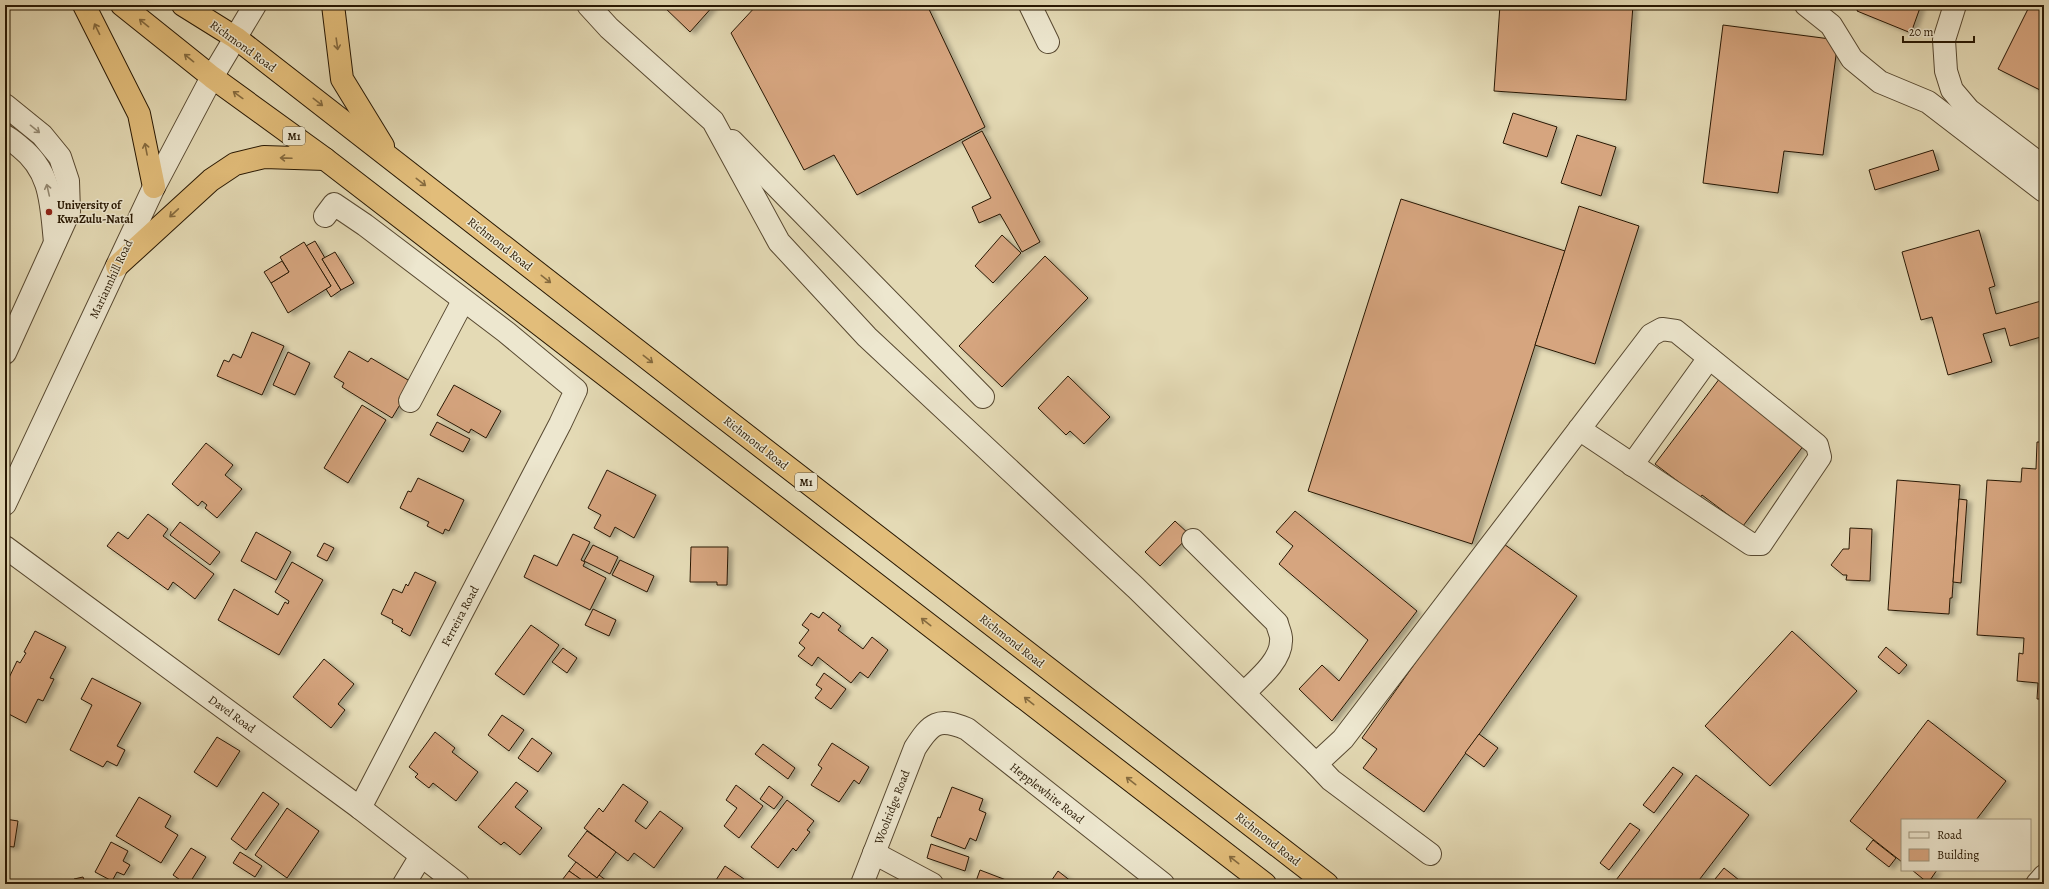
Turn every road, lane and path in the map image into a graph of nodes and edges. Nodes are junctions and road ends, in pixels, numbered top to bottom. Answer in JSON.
{"nodes":[{"id":1,"x":84,"y":5,"type":"edge"},
{"id":2,"x":122,"y":5,"type":"edge"},
{"id":3,"x":183,"y":5,"type":"edge"},
{"id":4,"x":255,"y":5,"type":"edge"},
{"id":5,"x":333,"y":5,"type":"edge"},
{"id":6,"x":588,"y":5,"type":"edge"},
{"id":7,"x":1030,"y":5,"type":"edge"},
{"id":8,"x":1806,"y":5,"type":"edge"},
{"id":9,"x":1955,"y":5,"type":"edge"},
{"id":10,"x":236,"y":38,"type":"junction"},
{"id":11,"x":1048,"y":42,"type":"dead end"},
{"id":12,"x":212,"y":76,"type":"junction"},
{"id":13,"x":5,"y":105,"type":"edge"},
{"id":14,"x":714,"y":121,"type":"junction"},
{"id":15,"x":5,"y":136,"type":"edge"},
{"id":16,"x":390,"y":157,"type":"junction"},
{"id":17,"x":325,"y":159,"type":"junction"},
{"id":18,"x":2044,"y":167,"type":"edge"},
{"id":19,"x":154,"y":187,"type":"junction"},
{"id":20,"x":2044,"y":191,"type":"edge"},
{"id":21,"x":326,"y":216,"type":"dead end"},
{"id":22,"x":55,"y":243,"type":"junction"},
{"id":23,"x":117,"y":266,"type":"junction"},
{"id":24,"x":463,"y":301,"type":"junction"},
{"id":25,"x":5,"y":353,"type":"edge"},
{"id":26,"x":1709,"y":358,"type":"junction"},
{"id":27,"x":984,"y":397,"type":"dead end"},
{"id":28,"x":410,"y":401,"type":"dead end"},
{"id":29,"x":1579,"y":429,"type":"junction"},
{"id":30,"x":1632,"y":465,"type":"junction"},
{"id":31,"x":5,"y":504,"type":"edge"},
{"id":32,"x":1193,"y":540,"type":"dead end"},
{"id":33,"x":5,"y":547,"type":"edge"},
{"id":34,"x":1244,"y":693,"type":"junction"},
{"id":35,"x":926,"y":731,"type":"joint"},
{"id":36,"x":1316,"y":764,"type":"junction"},
{"id":37,"x":360,"y":808,"type":"junction"},
{"id":38,"x":874,"y":853,"type":"junction"},
{"id":39,"x":1430,"y":854,"type":"dead end"},
{"id":40,"x":422,"y":856,"type":"junction"},
{"id":41,"x":2044,"y":876,"type":"edge"},
{"id":42,"x":404,"y":884,"type":"edge"},
{"id":43,"x":458,"y":884,"type":"edge"},
{"id":44,"x":862,"y":884,"type":"edge"},
{"id":45,"x":932,"y":884,"type":"edge"},
{"id":46,"x":1163,"y":884,"type":"edge"},
{"id":47,"x":1265,"y":884,"type":"edge"},
{"id":48,"x":1327,"y":884,"type":"edge"},
{"id":49,"x":2037,"y":884,"type":"edge"}],
"edges":[{"from":19,"to":1,"type":"highway","one_way":true},
{"from":12,"to":2,"type":"highway","number":"M1","one_way":true},
{"from":3,"to":10,"type":"highway","name":"Richmond Road","number":"M1"},
{"from":4,"to":10,"type":"street","name":"Mariannhill Road"},
{"from":5,"to":16,"type":"highway","one_way":true},
{"from":6,"to":14,"type":"street"},
{"from":7,"to":11,"type":"street"},
{"from":8,"to":20,"type":"street"},
{"from":9,"to":18,"type":"street"},
{"from":10,"to":12,"type":"street","name":"Mariannhill Road"},
{"from":10,"to":16,"type":"highway","name":"Richmond Road","number":"M1","one_way":true},
{"from":17,"to":12,"type":"highway","number":"M1","one_way":true},
{"from":12,"to":19,"type":"street","name":"Mariannhill Road"},
{"from":13,"to":22,"type":"street","one_way":true},
{"from":14,"to":27,"type":"street"},
{"from":14,"to":34,"type":"street"},
{"from":22,"to":15,"type":"street","one_way":true},
{"from":16,"to":48,"type":"highway","name":"Richmond Road","number":"M1","one_way":true},
{"from":17,"to":23,"type":"highway","one_way":true},
{"from":47,"to":17,"type":"highway","number":"M1","one_way":true},
{"from":19,"to":23,"type":"street","name":"Mariannhill Road"},
{"from":21,"to":24,"type":"street"},
{"from":22,"to":25,"type":"street"},
{"from":23,"to":31,"type":"street","name":"Mariannhill Road"},
{"from":24,"to":28,"type":"street"},
{"from":24,"to":37,"type":"street","name":"Ferreira Road"},
{"from":26,"to":29,"type":"street"},
{"from":26,"to":30,"type":"street"},
{"from":26,"to":30,"type":"street"},
{"from":29,"to":30,"type":"street"},
{"from":29,"to":36,"type":"street"},
{"from":32,"to":34,"type":"street"},
{"from":33,"to":37,"type":"street","name":"Davel Road"},
{"from":34,"to":36,"type":"street"},
{"from":35,"to":38,"type":"street","name":"Woolridge Road"},
{"from":35,"to":46,"type":"street","name":"Hepplewhite Road"},
{"from":36,"to":39,"type":"street"},
{"from":37,"to":40,"type":"street","name":"Davel Road"},
{"from":38,"to":44,"type":"street","name":"Woolridge Road"},
{"from":38,"to":45,"type":"street"},
{"from":40,"to":42,"type":"street"},
{"from":40,"to":43,"type":"street","name":"Davel Road"},
{"from":41,"to":49,"type":"street"}]}
